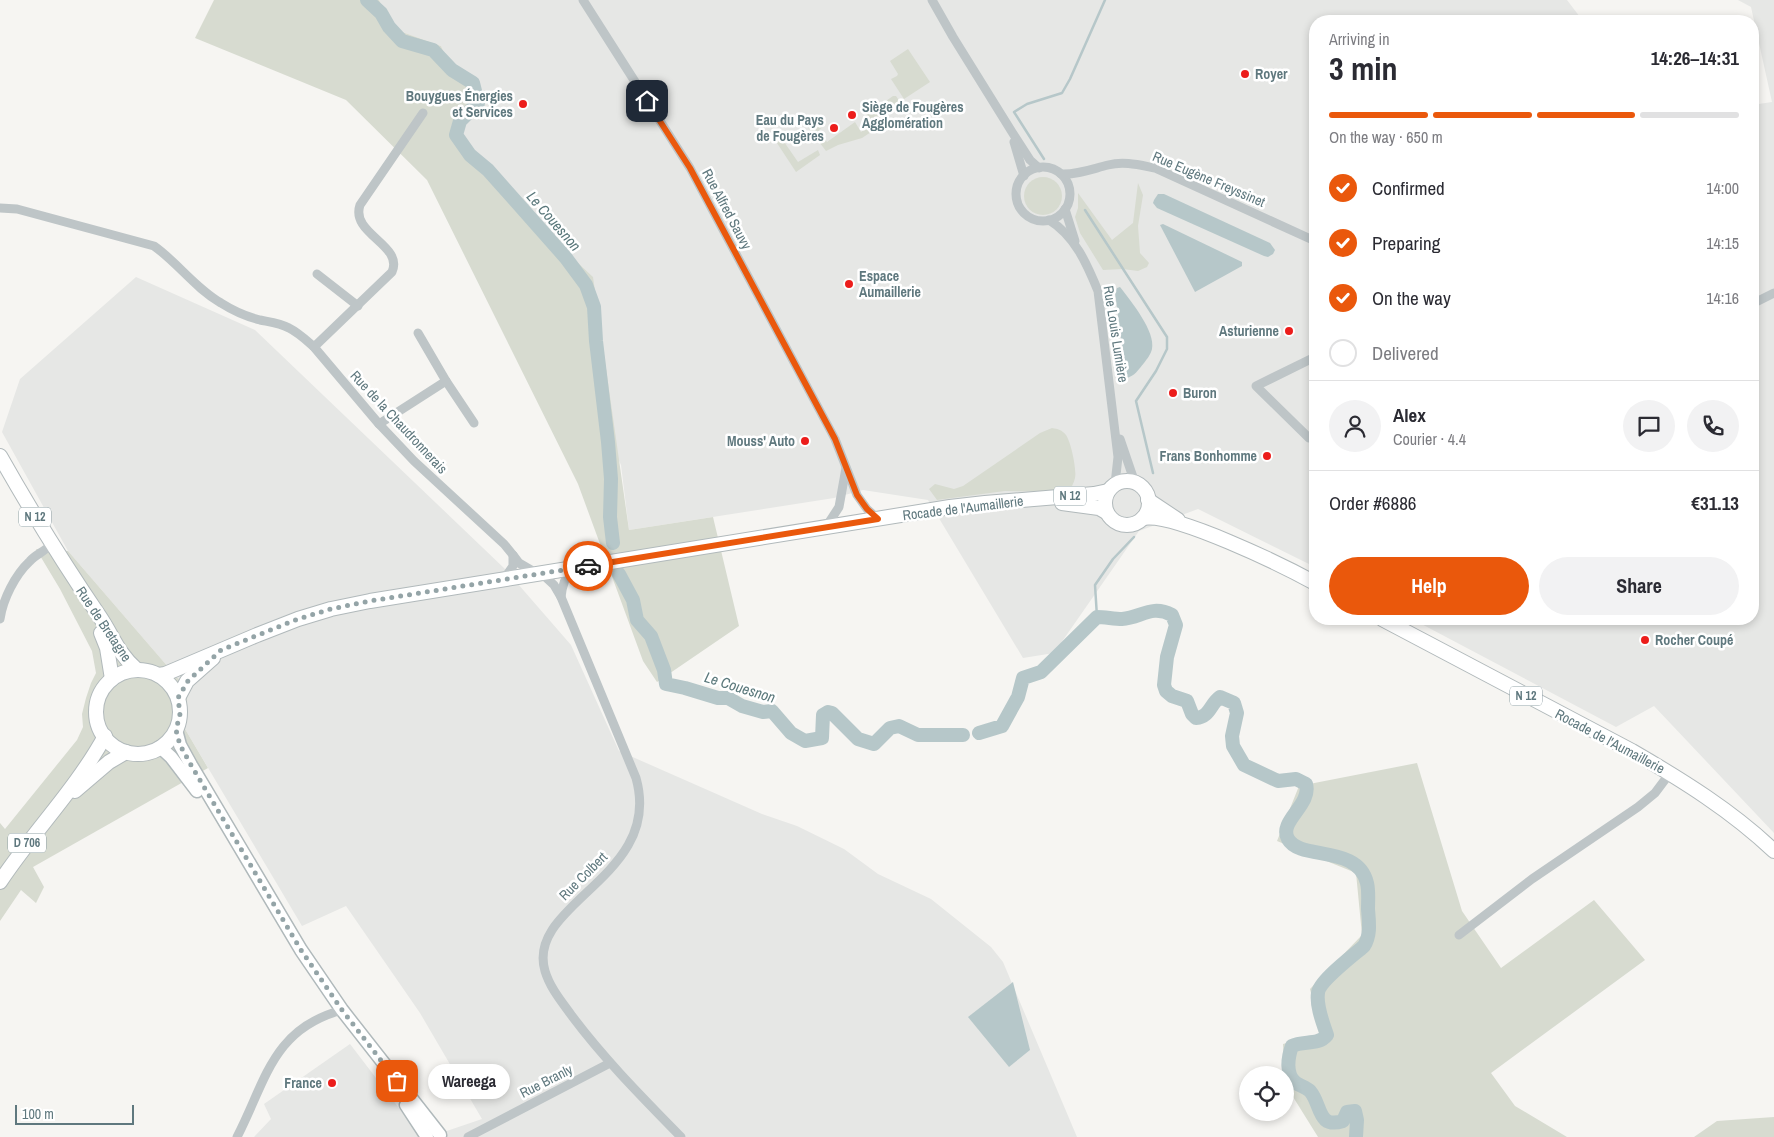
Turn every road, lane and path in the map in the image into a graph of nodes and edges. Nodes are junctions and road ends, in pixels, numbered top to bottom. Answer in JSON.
{"nodes":[{"id":1,"x":583,"y":0,"type":"edge"},
{"id":2,"x":933,"y":2,"type":"edge"},
{"id":3,"x":423,"y":113,"type":"dead end"},
{"id":4,"x":1012,"y":132,"type":"junction"},
{"id":5,"x":1039,"y":168,"type":"junction"},
{"id":6,"x":1088,"y":171,"type":"junction"},
{"id":7,"x":1061,"y":174,"type":"junction"},
{"id":8,"x":1024,"y":176,"type":"junction"},
{"id":9,"x":1070,"y":191,"type":"junction"},
{"id":10,"x":0,"y":208,"type":"edge"},
{"id":11,"x":1066,"y":209,"type":"junction"},
{"id":12,"x":1050,"y":220,"type":"junction"},
{"id":13,"x":1309,"y":238,"type":"edge"},
{"id":14,"x":1078,"y":248,"type":"junction"},
{"id":15,"x":317,"y":274,"type":"dead end"},
{"id":16,"x":1774,"y":293,"type":"edge"},
{"id":17,"x":1759,"y":300,"type":"edge"},
{"id":18,"x":358,"y":306,"type":"junction"},
{"id":19,"x":418,"y":333,"type":"dead end"},
{"id":20,"x":314,"y":347,"type":"junction"},
{"id":21,"x":1309,"y":360,"type":"edge"},
{"id":22,"x":446,"y":381,"type":"junction"},
{"id":23,"x":474,"y":423,"type":"dead end"},
{"id":24,"x":379,"y":424,"type":"junction"},
{"id":25,"x":1115,"y":427,"type":"junction"},
{"id":26,"x":1309,"y":437,"type":"edge"},
{"id":27,"x":0,"y":456,"type":"edge"},
{"id":28,"x":846,"y":467,"type":"junction"},
{"id":29,"x":1135,"y":482,"type":"junction"},
{"id":30,"x":1112,"y":488,"type":"junction"},
{"id":31,"x":1031,"y":500,"type":"junction"},
{"id":32,"x":1148,"y":500,"type":"junction"},
{"id":33,"x":1106,"y":512,"type":"junction"},
{"id":34,"x":1143,"y":518,"type":"junction"},
{"id":35,"x":878,"y":519,"type":"junction"},
{"id":36,"x":1187,"y":526,"type":"junction"},
{"id":37,"x":826,"y":527,"type":"junction"},
{"id":38,"x":51,"y":544,"type":"junction"},
{"id":39,"x":513,"y":556,"type":"junction"},
{"id":40,"x":572,"y":568,"type":"junction"},
{"id":41,"x":538,"y":573,"type":"junction"},
{"id":42,"x":73,"y":576,"type":"junction"},
{"id":43,"x":504,"y":578,"type":"junction"},
{"id":44,"x":1309,"y":580,"type":"edge"},
{"id":45,"x":561,"y":597,"type":"junction"},
{"id":46,"x":0,"y":619,"type":"edge"},
{"id":47,"x":1393,"y":625,"type":"edge"},
{"id":48,"x":221,"y":650,"type":"junction"},
{"id":49,"x":137,"y":670,"type":"junction"},
{"id":50,"x":158,"y":675,"type":"junction"},
{"id":51,"x":112,"y":678,"type":"junction"},
{"id":52,"x":178,"y":698,"type":"junction"},
{"id":53,"x":176,"y":730,"type":"junction"},
{"id":54,"x":104,"y":736,"type":"junction"},
{"id":55,"x":160,"y":747,"type":"junction"},
{"id":56,"x":126,"y":752,"type":"junction"},
{"id":57,"x":1670,"y":773,"type":"junction"},
{"id":58,"x":57,"y":806,"type":"junction"},
{"id":59,"x":1774,"y":851,"type":"edge"},
{"id":60,"x":0,"y":882,"type":"edge"},
{"id":61,"x":1458,"y":935,"type":"dead end"},
{"id":62,"x":338,"y":1011,"type":"junction"},
{"id":63,"x":610,"y":1064,"type":"junction"},
{"id":64,"x":391,"y":1086,"type":"junction"},
{"id":65,"x":407,"y":1095,"type":"junction"},
{"id":66,"x":438,"y":1136,"type":"edge"},
{"id":67,"x":237,"y":1137,"type":"edge"},
{"id":68,"x":468,"y":1137,"type":"edge"},
{"id":69,"x":681,"y":1137,"type":"edge"}],
"edges":[{"from":1,"to":28,"type":"street","name":"Rue Alfred Sauvy"},
{"from":2,"to":4,"type":"street"},
{"from":3,"to":18,"type":"street"},
{"from":4,"to":5,"type":"street"},
{"from":4,"to":8,"type":"street"},
{"from":5,"to":7,"type":"street"},
{"from":5,"to":8,"type":"street"},
{"from":6,"to":7,"type":"street","name":"Rue Eugène Freyssinet"},
{"from":6,"to":9,"type":"street"},
{"from":6,"to":13,"type":"street","name":"Rue Eugène Freyssinet"},
{"from":7,"to":9,"type":"street"},
{"from":8,"to":12,"type":"street"},
{"from":9,"to":11,"type":"street"},
{"from":10,"to":20,"type":"street","name":"Rue de la Chaudronnerais"},
{"from":11,"to":12,"type":"street"},
{"from":11,"to":14,"type":"street","name":"Rue Louis Lumière"},
{"from":12,"to":14,"type":"street","name":"Rue Louis Lumière"},
{"from":14,"to":25,"type":"street","name":"Rue Louis Lumière"},
{"from":15,"to":18,"type":"street"},
{"from":16,"to":17,"type":"street"},
{"from":18,"to":20,"type":"street"},
{"from":19,"to":22,"type":"street"},
{"from":20,"to":24,"type":"street","name":"Rue de la Chaudronnerais"},
{"from":21,"to":26,"type":"street"},
{"from":22,"to":23,"type":"street"},
{"from":22,"to":24,"type":"street"},
{"from":24,"to":39,"type":"street","name":"Rue de la Chaudronnerais"},
{"from":25,"to":29,"type":"street","name":"Rue Louis Lumière"},
{"from":25,"to":30,"type":"street","name":"Rue Louis Lumière"},
{"from":27,"to":38,"type":"main road","name":"Rue de Bretagne","number":"N 12"},
{"from":28,"to":35,"type":"street","name":"Rue Alfred Sauvy"},
{"from":28,"to":37,"type":"street"},
{"from":29,"to":30,"type":"main road"},
{"from":29,"to":32,"type":"main road"},
{"from":30,"to":31,"type":"main road","name":"Rocade de l'Aumaillerie","number":"N 12"},
{"from":30,"to":33,"type":"main road"},
{"from":31,"to":33,"type":"main road","name":"Rocade de l'Aumaillerie","number":"N 12"},
{"from":31,"to":35,"type":"main road","name":"Rocade de l'Aumaillerie","number":"N 12"},
{"from":32,"to":34,"type":"main road"},
{"from":32,"to":36,"type":"main road"},
{"from":33,"to":34,"type":"main road"},
{"from":34,"to":36,"type":"main road"},
{"from":35,"to":37,"type":"main road","name":"Rocade de l'Aumaillerie","number":"N 12"},
{"from":36,"to":44,"type":"main road"},
{"from":37,"to":40,"type":"main road","name":"Rocade de l'Aumaillerie","number":"N 12"},
{"from":38,"to":42,"type":"main road","name":"Rue de Bretagne","number":"N 12"},
{"from":38,"to":46,"type":"street"},
{"from":39,"to":41,"type":"street","name":"Rue de la Chaudronnerais"},
{"from":39,"to":43,"type":"street"},
{"from":40,"to":41,"type":"main road","name":"Rocade de l'Aumaillerie","number":"N 12"},
{"from":40,"to":45,"type":"street"},
{"from":41,"to":43,"type":"main road","name":"Rocade de l'Aumaillerie","number":"N 12"},
{"from":41,"to":45,"type":"street","name":"Rue Colbert"},
{"from":42,"to":49,"type":"main road","name":"Rue de Bretagne","number":"N 12"},
{"from":42,"to":51,"type":"main road","name":"Rue de Bretagne","number":"N 12"},
{"from":43,"to":48,"type":"main road","name":"Rocade de l'Aumaillerie","number":"N 12"},
{"from":45,"to":63,"type":"street","name":"Rue Colbert"},
{"from":47,"to":57,"type":"main road","name":"Rocade de l'Aumaillerie","number":"N 12"},
{"from":48,"to":50,"type":"main road","name":"Rocade de l'Aumaillerie","number":"N 12"},
{"from":48,"to":52,"type":"main road","name":"Rocade de l'Aumaillerie","number":"N 12"},
{"from":49,"to":50,"type":"main road"},
{"from":49,"to":51,"type":"main road"},
{"from":50,"to":52,"type":"main road"},
{"from":51,"to":54,"type":"main road"},
{"from":52,"to":53,"type":"main road"},
{"from":53,"to":55,"type":"main road"},
{"from":53,"to":62,"type":"main road"},
{"from":54,"to":56,"type":"main road"},
{"from":54,"to":58,"type":"main road","number":"D 706"},
{"from":55,"to":56,"type":"main road"},
{"from":55,"to":62,"type":"main road"},
{"from":56,"to":58,"type":"main road","number":"D 706"},
{"from":57,"to":59,"type":"main road","name":"Rocade de l'Aumaillerie","number":"N 12"},
{"from":57,"to":61,"type":"street"},
{"from":58,"to":60,"type":"main road","number":"D 706"},
{"from":62,"to":64,"type":"main road"},
{"from":62,"to":65,"type":"main road"},
{"from":62,"to":67,"type":"street"},
{"from":63,"to":68,"type":"street","name":"Rue Branly"},
{"from":63,"to":69,"type":"street","name":"Rue Colbert"},
{"from":64,"to":65,"type":"main road"},
{"from":64,"to":66,"type":"main road"},
{"from":65,"to":66,"type":"main road"}]}
